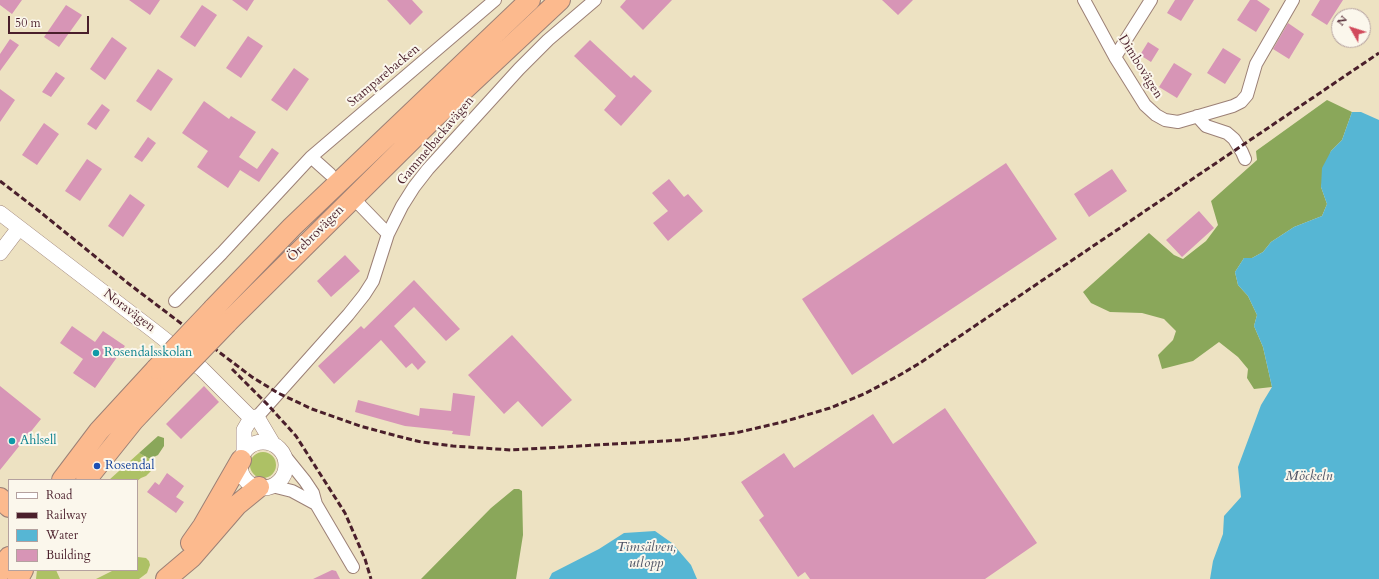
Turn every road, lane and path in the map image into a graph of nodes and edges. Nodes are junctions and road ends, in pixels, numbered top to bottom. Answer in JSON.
{"nodes":[{"id":1,"x":495,"y":0,"type":"edge"},
{"id":2,"x":530,"y":0,"type":"edge"},
{"id":3,"x":560,"y":0,"type":"edge"},
{"id":4,"x":594,"y":0,"type":"edge"},
{"id":5,"x":1084,"y":0,"type":"edge"},
{"id":6,"x":1151,"y":0,"type":"edge"},
{"id":7,"x":1293,"y":0,"type":"edge"},
{"id":8,"x":1115,"y":57,"type":"junction"},
{"id":9,"x":1197,"y":116,"type":"junction"},
{"id":10,"x":311,"y":157,"type":"junction"},
{"id":11,"x":1245,"y":159,"type":"dead end"},
{"id":12,"x":330,"y":174,"type":"dead end"},
{"id":13,"x":359,"y":204,"type":"dead end"},
{"id":14,"x":0,"y":213,"type":"edge"},
{"id":15,"x":19,"y":228,"type":"junction"},
{"id":16,"x":388,"y":234,"type":"junction"},
{"id":17,"x":0,"y":253,"type":"edge"},
{"id":18,"x":175,"y":302,"type":"dead end"},
{"id":19,"x":163,"y":376,"type":"junction"},
{"id":20,"x":254,"y":417,"type":"junction"},
{"id":21,"x":272,"y":444,"type":"junction"},
{"id":22,"x":284,"y":455,"type":"junction"},
{"id":23,"x":242,"y":456,"type":"junction"},
{"id":24,"x":63,"y":479,"type":"edge"},
{"id":25,"x":87,"y":479,"type":"edge"},
{"id":26,"x":266,"y":486,"type":"junction"},
{"id":27,"x":0,"y":496,"type":"edge"},
{"id":28,"x":316,"y":504,"type":"junction"},
{"id":29,"x":8,"y":506,"type":"edge"},
{"id":30,"x":8,"y":559,"type":"edge"},
{"id":31,"x":353,"y":567,"type":"dead end"},
{"id":32,"x":0,"y":572,"type":"edge"},
{"id":33,"x":170,"y":575,"type":"edge"}],
"edges":[{"from":1,"to":10,"type":"street","name":"Stamparebacken"},
{"from":2,"to":19,"type":"highway","name":"Örebrovägen","bridge":true},
{"from":3,"to":19,"type":"highway","name":"Örebrovägen","bridge":true},
{"from":4,"to":16,"type":"street","name":"Gammelbackavägen"},
{"from":5,"to":8,"type":"street","name":"Dimbovägen"},
{"from":6,"to":8,"type":"street"},
{"from":7,"to":9,"type":"street","name":"Dimbovägen"},
{"from":8,"to":9,"type":"street","name":"Dimbovägen"},
{"from":9,"to":11,"type":"street"},
{"from":10,"to":12,"type":"street"},
{"from":10,"to":18,"type":"street","name":"Stamparebacken"},
{"from":13,"to":16,"type":"street"},
{"from":14,"to":15,"type":"street","name":"Noravägen"},
{"from":15,"to":17,"type":"street"},
{"from":15,"to":20,"type":"street","name":"Noravägen"},
{"from":16,"to":20,"type":"street","name":"Gammelbackavägen"},
{"from":19,"to":24,"type":"highway","name":"Örebrovägen"},
{"from":19,"to":25,"type":"highway","name":"Örebrovägen"},
{"from":20,"to":21,"type":"street","name":"Noravägen"},
{"from":20,"to":23,"type":"street"},
{"from":21,"to":22,"type":"street"},
{"from":21,"to":23,"type":"street"},
{"from":22,"to":26,"type":"street"},
{"from":22,"to":28,"type":"street"},
{"from":23,"to":26,"type":"street"},
{"from":23,"to":33,"type":"highway"},
{"from":26,"to":28,"type":"street"},
{"from":26,"to":33,"type":"highway"},
{"from":27,"to":29,"type":"highway"},
{"from":28,"to":31,"type":"street"},
{"from":30,"to":32,"type":"highway"}]}
